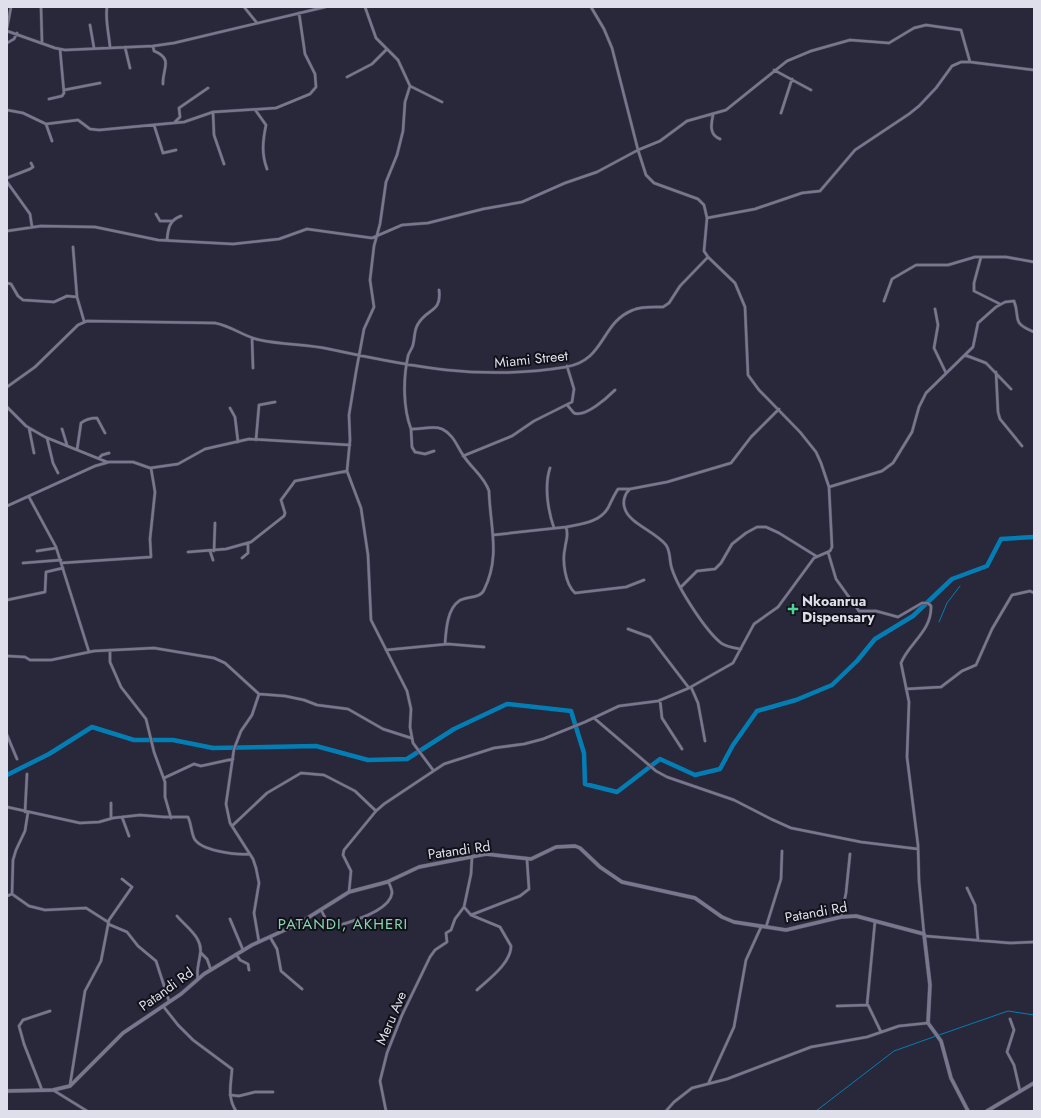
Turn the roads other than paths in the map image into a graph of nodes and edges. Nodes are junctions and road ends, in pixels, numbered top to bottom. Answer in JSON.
{"nodes":[{"id":1,"x":11,"y":7,"type":"edge"},
{"id":2,"x":41,"y":7,"type":"edge"},
{"id":3,"x":106,"y":7,"type":"edge"},
{"id":4,"x":244,"y":7,"type":"edge"},
{"id":5,"x":325,"y":7,"type":"edge"},
{"id":6,"x":364,"y":7,"type":"edge"},
{"id":7,"x":592,"y":7,"type":"edge"},
{"id":8,"x":299,"y":13,"type":"junction"},
{"id":9,"x":257,"y":23,"type":"junction"},
{"id":10,"x":90,"y":25,"type":"dead end"},
{"id":11,"x":7,"y":28,"type":"edge"},
{"id":12,"x":7,"y":31,"type":"edge"},
{"id":13,"x":17,"y":34,"type":"junction"},
{"id":14,"x":7,"y":43,"type":"edge"},
{"id":15,"x":42,"y":43,"type":"junction"},
{"id":16,"x":153,"y":46,"type":"junction"},
{"id":17,"x":110,"y":47,"type":"junction"},
{"id":18,"x":125,"y":47,"type":"junction"},
{"id":19,"x":94,"y":48,"type":"junction"},
{"id":20,"x":60,"y":49,"type":"junction"},
{"id":21,"x":386,"y":50,"type":"junction"},
{"id":22,"x":970,"y":62,"type":"junction"},
{"id":23,"x":130,"y":68,"type":"dead end"},
{"id":24,"x":774,"y":70,"type":"junction"},
{"id":25,"x":1034,"y":70,"type":"edge"},
{"id":26,"x":347,"y":77,"type":"dead end"},
{"id":27,"x":792,"y":79,"type":"junction"},
{"id":28,"x":100,"y":83,"type":"dead end"},
{"id":29,"x":163,"y":84,"type":"dead end"},
{"id":30,"x":410,"y":86,"type":"junction"},
{"id":31,"x":208,"y":88,"type":"dead end"},
{"id":32,"x":64,"y":90,"type":"junction"},
{"id":33,"x":811,"y":90,"type":"dead end"},
{"id":34,"x":49,"y":99,"type":"dead end"},
{"id":35,"x":442,"y":102,"type":"dead end"},
{"id":36,"x":7,"y":110,"type":"edge"},
{"id":37,"x":255,"y":110,"type":"junction"},
{"id":38,"x":213,"y":112,"type":"junction"},
{"id":39,"x":781,"y":113,"type":"dead end"},
{"id":40,"x":713,"y":115,"type":"junction"},
{"id":41,"x":175,"y":122,"type":"junction"},
{"id":42,"x":46,"y":124,"type":"junction"},
{"id":43,"x":154,"y":125,"type":"junction"},
{"id":44,"x":720,"y":139,"type":"dead end"},
{"id":45,"x":52,"y":141,"type":"dead end"},
{"id":46,"x":176,"y":150,"type":"dead end"},
{"id":47,"x":638,"y":150,"type":"junction"},
{"id":48,"x":31,"y":163,"type":"dead end"},
{"id":49,"x":224,"y":164,"type":"dead end"},
{"id":50,"x":267,"y":169,"type":"dead end"},
{"id":51,"x":7,"y":178,"type":"edge"},
{"id":52,"x":7,"y":182,"type":"edge"},
{"id":53,"x":156,"y":214,"type":"dead end"},
{"id":54,"x":181,"y":216,"type":"dead end"},
{"id":55,"x":707,"y":218,"type":"junction"},
{"id":56,"x":172,"y":221,"type":"junction"},
{"id":57,"x":32,"y":227,"type":"junction"},
{"id":58,"x":7,"y":231,"type":"edge"},
{"id":59,"x":376,"y":237,"type":"junction"},
{"id":60,"x":167,"y":240,"type":"junction"},
{"id":61,"x":73,"y":247,"type":"dead end"},
{"id":62,"x":708,"y":257,"type":"junction"},
{"id":63,"x":981,"y":257,"type":"junction"},
{"id":64,"x":1034,"y":262,"type":"edge"},
{"id":65,"x":7,"y":282,"type":"edge"},
{"id":66,"x":439,"y":290,"type":"dead end"},
{"id":67,"x":77,"y":297,"type":"junction"},
{"id":68,"x":884,"y":301,"type":"dead end"},
{"id":69,"x":1000,"y":304,"type":"junction"},
{"id":70,"x":935,"y":309,"type":"dead end"},
{"id":71,"x":84,"y":321,"type":"junction"},
{"id":72,"x":1034,"y":332,"type":"edge"},
{"id":73,"x":252,"y":338,"type":"junction"},
{"id":74,"x":964,"y":355,"type":"junction"},
{"id":75,"x":359,"y":356,"type":"junction"},
{"id":76,"x":407,"y":365,"type":"junction"},
{"id":77,"x":567,"y":366,"type":"junction"},
{"id":78,"x":253,"y":368,"type":"dead end"},
{"id":79,"x":996,"y":372,"type":"junction"},
{"id":80,"x":946,"y":373,"type":"junction"},
{"id":81,"x":7,"y":387,"type":"edge"},
{"id":82,"x":1012,"y":389,"type":"dead end"},
{"id":83,"x":615,"y":390,"type":"dead end"},
{"id":84,"x":275,"y":402,"type":"dead end"},
{"id":85,"x":568,"y":406,"type":"junction"},
{"id":86,"x":7,"y":407,"type":"edge"},
{"id":87,"x":230,"y":408,"type":"dead end"},
{"id":88,"x":779,"y":409,"type":"junction"},
{"id":89,"x":29,"y":428,"type":"junction"},
{"id":90,"x":62,"y":429,"type":"dead end"},
{"id":91,"x":411,"y":429,"type":"junction"},
{"id":92,"x":105,"y":433,"type":"dead end"},
{"id":93,"x":46,"y":438,"type":"junction"},
{"id":94,"x":256,"y":440,"type":"junction"},
{"id":95,"x":238,"y":442,"type":"junction"},
{"id":96,"x":67,"y":445,"type":"junction"},
{"id":97,"x":350,"y":445,"type":"junction"},
{"id":98,"x":1022,"y":446,"type":"dead end"},
{"id":99,"x":77,"y":450,"type":"junction"},
{"id":100,"x":434,"y":451,"type":"dead end"},
{"id":101,"x":34,"y":453,"type":"dead end"},
{"id":102,"x":109,"y":453,"type":"dead end"},
{"id":103,"x":464,"y":456,"type":"junction"},
{"id":104,"x":99,"y":458,"type":"junction"},
{"id":105,"x":110,"y":462,"type":"junction"},
{"id":106,"x":151,"y":468,"type":"junction"},
{"id":107,"x":550,"y":468,"type":"dead end"},
{"id":108,"x":347,"y":471,"type":"junction"},
{"id":109,"x":58,"y":473,"type":"dead end"},
{"id":110,"x":829,"y":487,"type":"junction"},
{"id":111,"x":630,"y":489,"type":"junction"},
{"id":112,"x":29,"y":498,"type":"junction"},
{"id":113,"x":7,"y":506,"type":"edge"},
{"id":114,"x":215,"y":523,"type":"dead end"},
{"id":115,"x":566,"y":527,"type":"junction"},
{"id":116,"x":554,"y":528,"type":"junction"},
{"id":117,"x":493,"y":536,"type":"junction"},
{"id":118,"x":248,"y":543,"type":"junction"},
{"id":119,"x":56,"y":548,"type":"junction"},
{"id":120,"x":37,"y":551,"type":"dead end"},
{"id":121,"x":210,"y":551,"type":"junction"},
{"id":122,"x":214,"y":551,"type":"junction"},
{"id":123,"x":188,"y":552,"type":"dead end"},
{"id":124,"x":828,"y":552,"type":"junction"},
{"id":125,"x":816,"y":556,"type":"junction"},
{"id":126,"x":242,"y":558,"type":"dead end"},
{"id":127,"x":213,"y":560,"type":"dead end"},
{"id":128,"x":61,"y":562,"type":"junction"},
{"id":129,"x":23,"y":563,"type":"dead end"},
{"id":130,"x":63,"y":568,"type":"junction"},
{"id":131,"x":644,"y":580,"type":"dead end"},
{"id":132,"x":681,"y":587,"type":"junction"},
{"id":133,"x":1034,"y":593,"type":"edge"},
{"id":134,"x":7,"y":600,"type":"edge"},
{"id":135,"x":628,"y":629,"type":"dead end"},
{"id":136,"x":445,"y":644,"type":"junction"},
{"id":137,"x":484,"y":648,"type":"dead end"},
{"id":138,"x":741,"y":649,"type":"junction"},
{"id":139,"x":110,"y":650,"type":"junction"},
{"id":140,"x":386,"y":650,"type":"junction"},
{"id":141,"x":89,"y":652,"type":"junction"},
{"id":142,"x":7,"y":656,"type":"edge"},
{"id":143,"x":690,"y":687,"type":"junction"},
{"id":144,"x":906,"y":689,"type":"junction"},
{"id":145,"x":259,"y":694,"type":"junction"},
{"id":146,"x":660,"y":700,"type":"junction"},
{"id":147,"x":594,"y":718,"type":"junction"},
{"id":148,"x":7,"y":735,"type":"edge"},
{"id":149,"x":411,"y":738,"type":"junction"},
{"id":150,"x":705,"y":741,"type":"dead end"},
{"id":151,"x":682,"y":749,"type":"dead end"},
{"id":152,"x":17,"y":759,"type":"dead end"},
{"id":153,"x":233,"y":759,"type":"junction"},
{"id":154,"x":433,"y":770,"type":"junction"},
{"id":155,"x":27,"y":774,"type":"dead end"},
{"id":156,"x":164,"y":778,"type":"junction"},
{"id":157,"x":111,"y":803,"type":"dead end"},
{"id":158,"x":7,"y":807,"type":"edge"},
{"id":159,"x":376,"y":811,"type":"junction"},
{"id":160,"x":26,"y":812,"type":"junction"},
{"id":161,"x":122,"y":817,"type":"junction"},
{"id":162,"x":111,"y":818,"type":"junction"},
{"id":163,"x":171,"y":818,"type":"junction"},
{"id":164,"x":100,"y":819,"type":"dead end"},
{"id":165,"x":106,"y":820,"type":"junction"},
{"id":166,"x":232,"y":826,"type":"junction"},
{"id":167,"x":129,"y":836,"type":"dead end"},
{"id":168,"x":918,"y":848,"type":"junction"},
{"id":169,"x":782,"y":851,"type":"dead end"},
{"id":170,"x":249,"y":854,"type":"junction"},
{"id":171,"x":850,"y":854,"type":"dead end"},
{"id":172,"x":472,"y":857,"type":"junction"},
{"id":173,"x":527,"y":860,"type":"junction"},
{"id":174,"x":122,"y":879,"type":"dead end"},
{"id":175,"x":388,"y":881,"type":"junction"},
{"id":176,"x":967,"y":888,"type":"dead end"},
{"id":177,"x":349,"y":892,"type":"junction"},
{"id":178,"x":12,"y":894,"type":"junction"},
{"id":179,"x":7,"y":896,"type":"edge"},
{"id":180,"x":464,"y":907,"type":"junction"},
{"id":181,"x":321,"y":910,"type":"junction"},
{"id":182,"x":471,"y":915,"type":"junction"},
{"id":183,"x":177,"y":916,"type":"dead end"},
{"id":184,"x":841,"y":917,"type":"junction"},
{"id":185,"x":230,"y":919,"type":"dead end"},
{"id":186,"x":875,"y":920,"type":"junction"},
{"id":187,"x":108,"y":923,"type":"junction"},
{"id":188,"x":761,"y":927,"type":"junction"},
{"id":189,"x":766,"y":928,"type":"junction"},
{"id":190,"x":924,"y":935,"type":"junction"},
{"id":191,"x":270,"y":937,"type":"junction"},
{"id":192,"x":978,"y":940,"type":"junction"},
{"id":193,"x":259,"y":942,"type":"junction"},
{"id":194,"x":1034,"y":942,"type":"edge"},
{"id":195,"x":243,"y":950,"type":"junction"},
{"id":196,"x":201,"y":953,"type":"junction"},
{"id":197,"x":236,"y":954,"type":"junction"},
{"id":198,"x":211,"y":970,"type":"junction"},
{"id":199,"x":249,"y":970,"type":"dead end"},
{"id":200,"x":198,"y":980,"type":"junction"},
{"id":201,"x":302,"y":989,"type":"dead end"},
{"id":202,"x":477,"y":990,"type":"dead end"},
{"id":203,"x":170,"y":1001,"type":"junction"},
{"id":204,"x":163,"y":1005,"type":"junction"},
{"id":205,"x":867,"y":1005,"type":"junction"},
{"id":206,"x":837,"y":1006,"type":"dead end"},
{"id":207,"x":50,"y":1011,"type":"dead end"},
{"id":208,"x":1010,"y":1019,"type":"dead end"},
{"id":209,"x":928,"y":1023,"type":"junction"},
{"id":210,"x":881,"y":1032,"type":"junction"},
{"id":211,"x":709,"y":1082,"type":"junction"},
{"id":212,"x":1034,"y":1083,"type":"edge"},
{"id":213,"x":70,"y":1086,"type":"junction"},
{"id":214,"x":42,"y":1090,"type":"junction"},
{"id":215,"x":53,"y":1090,"type":"junction"},
{"id":216,"x":7,"y":1091,"type":"edge"},
{"id":217,"x":1021,"y":1091,"type":"junction"},
{"id":218,"x":273,"y":1092,"type":"dead end"},
{"id":219,"x":230,"y":1095,"type":"junction"},
{"id":220,"x":87,"y":1111,"type":"edge"},
{"id":221,"x":236,"y":1111,"type":"edge"},
{"id":222,"x":386,"y":1111,"type":"edge"},
{"id":223,"x":666,"y":1111,"type":"edge"},
{"id":224,"x":968,"y":1111,"type":"edge"},
{"id":225,"x":987,"y":1111,"type":"edge"}],
"edges":[{"from":1,"to":11,"type":"street"},
{"from":2,"to":15,"type":"street"},
{"from":3,"to":17,"type":"street"},
{"from":4,"to":9,"type":"street"},
{"from":5,"to":8,"type":"street"},
{"from":6,"to":21,"type":"street"},
{"from":7,"to":47,"type":"street"},
{"from":8,"to":9,"type":"street"},
{"from":8,"to":37,"type":"street"},
{"from":9,"to":16,"type":"street"},
{"from":10,"to":19,"type":"street"},
{"from":12,"to":13,"type":"street"},
{"from":13,"to":14,"type":"street"},
{"from":13,"to":15,"type":"street"},
{"from":15,"to":20,"type":"street"},
{"from":16,"to":18,"type":"street"},
{"from":16,"to":29,"type":"street"},
{"from":17,"to":18,"type":"street"},
{"from":17,"to":19,"type":"street"},
{"from":18,"to":23,"type":"street"},
{"from":19,"to":20,"type":"street"},
{"from":20,"to":32,"type":"street"},
{"from":21,"to":26,"type":"street"},
{"from":21,"to":30,"type":"street"},
{"from":22,"to":24,"type":"street"},
{"from":22,"to":25,"type":"street"},
{"from":22,"to":55,"type":"street"},
{"from":24,"to":27,"type":"street"},
{"from":24,"to":40,"type":"street"},
{"from":27,"to":33,"type":"street"},
{"from":27,"to":39,"type":"street"},
{"from":28,"to":32,"type":"street"},
{"from":30,"to":35,"type":"street"},
{"from":30,"to":59,"type":"street"},
{"from":31,"to":41,"type":"street"},
{"from":32,"to":34,"type":"street"},
{"from":36,"to":42,"type":"street"},
{"from":37,"to":38,"type":"street"},
{"from":37,"to":50,"type":"street"},
{"from":38,"to":41,"type":"street"},
{"from":38,"to":49,"type":"street"},
{"from":40,"to":44,"type":"street"},
{"from":40,"to":47,"type":"street"},
{"from":41,"to":43,"type":"street"},
{"from":42,"to":43,"type":"street"},
{"from":42,"to":45,"type":"street"},
{"from":43,"to":46,"type":"street"},
{"from":47,"to":55,"type":"street"},
{"from":47,"to":59,"type":"street"},
{"from":48,"to":51,"type":"street"},
{"from":52,"to":57,"type":"street"},
{"from":53,"to":56,"type":"street"},
{"from":54,"to":56,"type":"street"},
{"from":55,"to":62,"type":"street"},
{"from":56,"to":60,"type":"street"},
{"from":57,"to":58,"type":"street"},
{"from":57,"to":60,"type":"street"},
{"from":59,"to":60,"type":"street"},
{"from":59,"to":75,"type":"street"},
{"from":61,"to":67,"type":"street"},
{"from":62,"to":77,"type":"street","name":"Miami Street"},
{"from":62,"to":88,"type":"street"},
{"from":63,"to":64,"type":"street"},
{"from":63,"to":68,"type":"street"},
{"from":63,"to":69,"type":"street"},
{"from":65,"to":67,"type":"street"},
{"from":66,"to":76,"type":"street"},
{"from":67,"to":71,"type":"street"},
{"from":69,"to":72,"type":"street"},
{"from":69,"to":74,"type":"street"},
{"from":70,"to":80,"type":"street"},
{"from":71,"to":73,"type":"street","name":"Miami Street"},
{"from":71,"to":81,"type":"street"},
{"from":73,"to":75,"type":"street","name":"Miami Street"},
{"from":73,"to":78,"type":"street"},
{"from":74,"to":79,"type":"street"},
{"from":74,"to":80,"type":"street"},
{"from":75,"to":76,"type":"street","name":"Miami Street"},
{"from":75,"to":97,"type":"street"},
{"from":76,"to":77,"type":"street","name":"Miami Street"},
{"from":76,"to":91,"type":"street"},
{"from":77,"to":85,"type":"street"},
{"from":79,"to":82,"type":"street"},
{"from":79,"to":98,"type":"street"},
{"from":80,"to":110,"type":"street"},
{"from":83,"to":85,"type":"street"},
{"from":84,"to":94,"type":"street"},
{"from":85,"to":103,"type":"street"},
{"from":86,"to":89,"type":"street"},
{"from":87,"to":95,"type":"street"},
{"from":88,"to":110,"type":"street"},
{"from":88,"to":111,"type":"street"},
{"from":89,"to":93,"type":"street"},
{"from":89,"to":101,"type":"street"},
{"from":90,"to":96,"type":"street"},
{"from":91,"to":100,"type":"street"},
{"from":91,"to":103,"type":"street"},
{"from":92,"to":99,"type":"street"},
{"from":93,"to":96,"type":"street"},
{"from":93,"to":109,"type":"street"},
{"from":94,"to":95,"type":"street"},
{"from":94,"to":97,"type":"street"},
{"from":95,"to":106,"type":"street"},
{"from":96,"to":99,"type":"street"},
{"from":97,"to":108,"type":"street"},
{"from":99,"to":104,"type":"street"},
{"from":102,"to":104,"type":"street"},
{"from":103,"to":117,"type":"street"},
{"from":104,"to":105,"type":"street"},
{"from":105,"to":106,"type":"street"},
{"from":105,"to":112,"type":"street"},
{"from":106,"to":128,"type":"street"},
{"from":107,"to":116,"type":"street"},
{"from":108,"to":118,"type":"street"},
{"from":108,"to":140,"type":"street"},
{"from":110,"to":124,"type":"street"},
{"from":111,"to":115,"type":"street"},
{"from":111,"to":132,"type":"street"},
{"from":112,"to":113,"type":"street"},
{"from":112,"to":119,"type":"street"},
{"from":114,"to":122,"type":"street"},
{"from":115,"to":116,"type":"street"},
{"from":115,"to":131,"type":"street"},
{"from":116,"to":117,"type":"street"},
{"from":117,"to":136,"type":"street"},
{"from":118,"to":122,"type":"street"},
{"from":118,"to":126,"type":"street"},
{"from":119,"to":120,"type":"street"},
{"from":119,"to":128,"type":"street"},
{"from":121,"to":122,"type":"street"},
{"from":121,"to":123,"type":"street"},
{"from":121,"to":127,"type":"street"},
{"from":124,"to":125,"type":"street"},
{"from":124,"to":144,"type":"street"},
{"from":125,"to":132,"type":"street"},
{"from":125,"to":138,"type":"street"},
{"from":128,"to":129,"type":"street"},
{"from":128,"to":130,"type":"street"},
{"from":130,"to":134,"type":"street"},
{"from":130,"to":141,"type":"street"},
{"from":132,"to":138,"type":"street"},
{"from":133,"to":144,"type":"street"},
{"from":135,"to":143,"type":"street"},
{"from":136,"to":137,"type":"street"},
{"from":136,"to":140,"type":"street"},
{"from":138,"to":143,"type":"street"},
{"from":139,"to":141,"type":"street"},
{"from":139,"to":145,"type":"street"},
{"from":139,"to":156,"type":"street"},
{"from":140,"to":149,"type":"street"},
{"from":141,"to":142,"type":"street"},
{"from":143,"to":146,"type":"street"},
{"from":143,"to":150,"type":"street"},
{"from":144,"to":168,"type":"street"},
{"from":145,"to":149,"type":"street"},
{"from":145,"to":153,"type":"street"},
{"from":146,"to":147,"type":"street"},
{"from":146,"to":151,"type":"street"},
{"from":147,"to":154,"type":"street"},
{"from":147,"to":168,"type":"street"},
{"from":148,"to":152,"type":"street"},
{"from":149,"to":154,"type":"street"},
{"from":153,"to":156,"type":"street"},
{"from":153,"to":166,"type":"street"},
{"from":154,"to":159,"type":"street"},
{"from":155,"to":160,"type":"street"},
{"from":156,"to":163,"type":"street"},
{"from":157,"to":162,"type":"street"},
{"from":158,"to":160,"type":"street"},
{"from":159,"to":166,"type":"street"},
{"from":159,"to":177,"type":"street"},
{"from":160,"to":165,"type":"street"},
{"from":160,"to":178,"type":"street"},
{"from":161,"to":162,"type":"street"},
{"from":161,"to":163,"type":"street"},
{"from":161,"to":167,"type":"street"},
{"from":162,"to":165,"type":"street"},
{"from":163,"to":170,"type":"street"},
{"from":164,"to":165,"type":"street"},
{"from":166,"to":170,"type":"street"},
{"from":168,"to":190,"type":"street"},
{"from":169,"to":189,"type":"street"},
{"from":170,"to":193,"type":"street"},
{"from":171,"to":184,"type":"street"},
{"from":172,"to":173,"type":"street","name":"Patandi Rd"},
{"from":172,"to":175,"type":"street","name":"Patandi Rd"},
{"from":172,"to":180,"type":"street"},
{"from":173,"to":182,"type":"street"},
{"from":173,"to":188,"type":"street","name":"Patandi Rd"},
{"from":174,"to":187,"type":"street"},
{"from":175,"to":177,"type":"street","name":"Patandi Rd"},
{"from":175,"to":181,"type":"street"},
{"from":176,"to":192,"type":"street"},
{"from":177,"to":181,"type":"street","name":"Patandi Rd"},
{"from":178,"to":179,"type":"street"},
{"from":178,"to":187,"type":"street"},
{"from":180,"to":182,"type":"street"},
{"from":180,"to":222,"type":"street","name":"Meru Ave"},
{"from":181,"to":191,"type":"street","name":"Patandi Rd"},
{"from":182,"to":202,"type":"street"},
{"from":183,"to":196,"type":"street"},
{"from":184,"to":186,"type":"street","name":"Patandi Rd"},
{"from":184,"to":189,"type":"street","name":"Patandi Rd"},
{"from":185,"to":195,"type":"street"},
{"from":186,"to":190,"type":"street","name":"Patandi Rd"},
{"from":186,"to":205,"type":"street"},
{"from":187,"to":203,"type":"street"},
{"from":187,"to":213,"type":"street"},
{"from":188,"to":189,"type":"street","name":"Patandi Rd"},
{"from":188,"to":211,"type":"street"},
{"from":190,"to":192,"type":"street"},
{"from":190,"to":209,"type":"street"},
{"from":191,"to":193,"type":"street","name":"Patandi Rd"},
{"from":191,"to":201,"type":"street"},
{"from":192,"to":194,"type":"street"},
{"from":193,"to":195,"type":"street","name":"Patandi Rd"},
{"from":195,"to":197,"type":"street","name":"Patandi Rd"},
{"from":196,"to":198,"type":"street"},
{"from":196,"to":200,"type":"street"},
{"from":197,"to":198,"type":"street","name":"Patandi Rd"},
{"from":197,"to":199,"type":"street"},
{"from":198,"to":200,"type":"street","name":"Patandi Rd"},
{"from":200,"to":203,"type":"street","name":"Patandi Rd"},
{"from":203,"to":204,"type":"street","name":"Patandi Rd"},
{"from":204,"to":213,"type":"street","name":"Patandi Rd"},
{"from":204,"to":219,"type":"street"},
{"from":205,"to":206,"type":"street"},
{"from":205,"to":210,"type":"street"},
{"from":207,"to":214,"type":"street"},
{"from":208,"to":217,"type":"street"},
{"from":209,"to":210,"type":"street"},
{"from":209,"to":224,"type":"street"},
{"from":210,"to":211,"type":"street"},
{"from":211,"to":223,"type":"street"},
{"from":212,"to":217,"type":"street"},
{"from":213,"to":215,"type":"street"},
{"from":214,"to":215,"type":"street"},
{"from":214,"to":216,"type":"street"},
{"from":215,"to":220,"type":"street"},
{"from":217,"to":225,"type":"street"},
{"from":218,"to":219,"type":"street"},
{"from":219,"to":221,"type":"street"}]}
